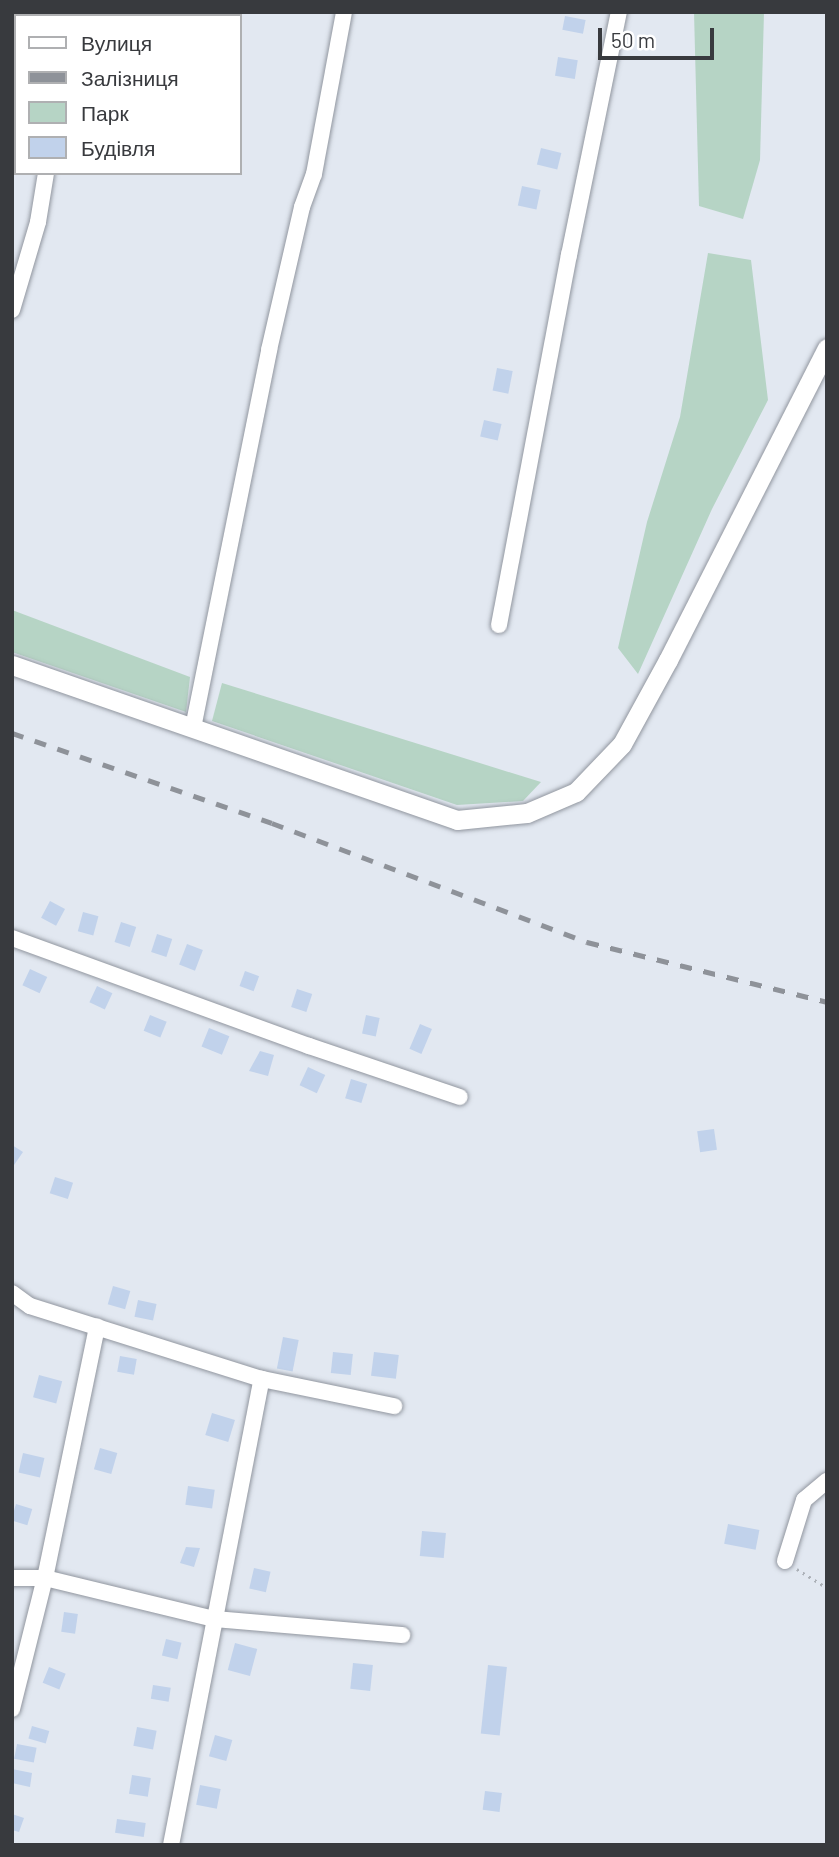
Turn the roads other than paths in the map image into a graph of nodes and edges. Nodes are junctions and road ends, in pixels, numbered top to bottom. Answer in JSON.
{"nodes":[{"id":1,"x":344,"y":12,"type":"edge"},
{"id":2,"x":619,"y":12,"type":"edge"},
{"id":3,"x":46,"y":175,"type":"edge"},
{"id":4,"x":12,"y":310,"type":"edge"},
{"id":5,"x":827,"y":348,"type":"edge"},
{"id":6,"x":499,"y":625,"type":"dead end"},
{"id":7,"x":12,"y":665,"type":"edge"},
{"id":8,"x":194,"y":728,"type":"junction"},
{"id":9,"x":12,"y":938,"type":"edge"},
{"id":10,"x":460,"y":1097,"type":"dead end"},
{"id":11,"x":12,"y":1293,"type":"edge"},
{"id":12,"x":97,"y":1326,"type":"junction"},
{"id":13,"x":262,"y":1379,"type":"junction"},
{"id":14,"x":394,"y":1406,"type":"dead end"},
{"id":15,"x":827,"y":1481,"type":"edge"},
{"id":16,"x":785,"y":1561,"type":"road end"},
{"id":17,"x":12,"y":1578,"type":"edge"},
{"id":18,"x":45,"y":1578,"type":"junction"},
{"id":19,"x":214,"y":1619,"type":"junction"},
{"id":20,"x":402,"y":1635,"type":"dead end"},
{"id":21,"x":12,"y":1709,"type":"edge"},
{"id":22,"x":171,"y":1845,"type":"edge"}],
"edges":[{"from":1,"to":8,"type":"street"},
{"from":2,"to":6,"type":"street"},
{"from":3,"to":4,"type":"street"},
{"from":5,"to":8,"type":"street"},
{"from":7,"to":8,"type":"street"},
{"from":9,"to":10,"type":"street"},
{"from":11,"to":12,"type":"street"},
{"from":12,"to":13,"type":"street"},
{"from":12,"to":18,"type":"street"},
{"from":13,"to":14,"type":"street"},
{"from":13,"to":19,"type":"street"},
{"from":15,"to":16,"type":"street"},
{"from":17,"to":18,"type":"street"},
{"from":18,"to":19,"type":"street"},
{"from":18,"to":21,"type":"street"},
{"from":19,"to":20,"type":"street"},
{"from":19,"to":22,"type":"street"}]}
